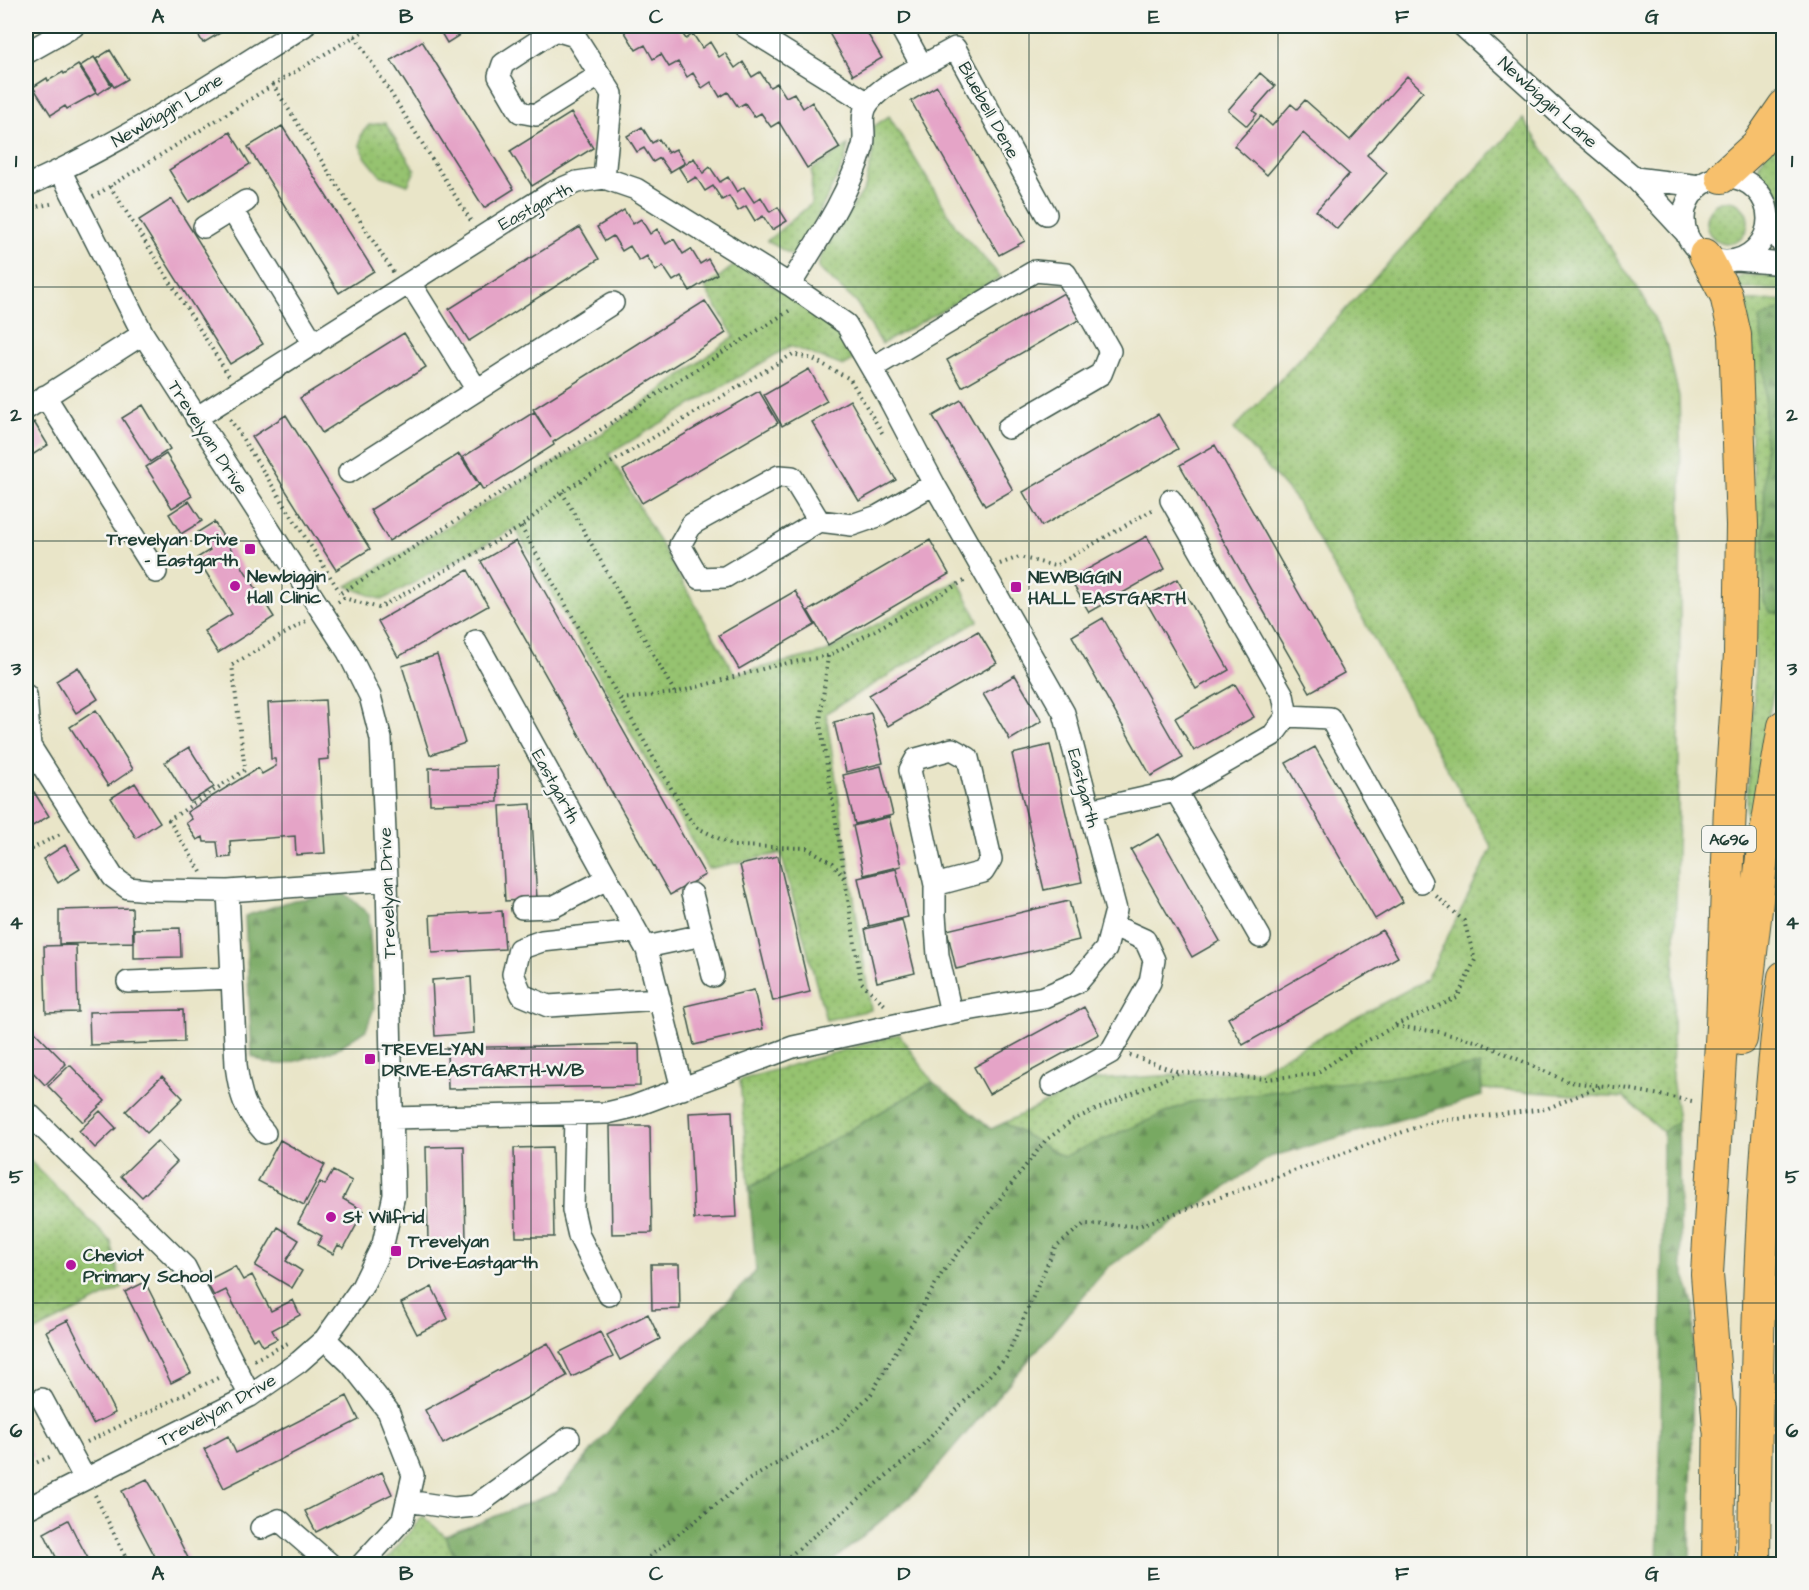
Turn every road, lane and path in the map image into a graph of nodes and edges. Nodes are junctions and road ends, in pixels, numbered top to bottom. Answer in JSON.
{"nodes":[{"id":1,"x":74,"y":26,"type":"edge"},
{"id":2,"x":304,"y":26,"type":"edge"},
{"id":3,"x":372,"y":26,"type":"edge"},
{"id":4,"x":744,"y":26,"type":"edge"},
{"id":5,"x":900,"y":26,"type":"edge"},
{"id":6,"x":1463,"y":26,"type":"edge"},
{"id":7,"x":355,"y":36,"type":"junction"},
{"id":8,"x":26,"y":53,"type":"edge"},
{"id":9,"x":922,"y":66,"type":"junction"},
{"id":10,"x":600,"y":75,"type":"junction"},
{"id":11,"x":273,"y":85,"type":"junction"},
{"id":12,"x":868,"y":103,"type":"junction"},
{"id":13,"x":1784,"y":106,"type":"edge"},
{"id":14,"x":60,"y":170,"type":"junction"},
{"id":15,"x":604,"y":178,"type":"junction"},
{"id":16,"x":1635,"y":178,"type":"junction"},
{"id":17,"x":1711,"y":182,"type":"junction"},
{"id":18,"x":26,"y":186,"type":"edge"},
{"id":19,"x":78,"y":206,"type":"junction"},
{"id":20,"x":26,"y":209,"type":"edge"},
{"id":21,"x":1046,"y":214,"type":"dead end"},
{"id":22,"x":1768,"y":216,"type":"junction"},
{"id":23,"x":204,"y":227,"type":"dead end"},
{"id":24,"x":482,"y":237,"type":"junction"},
{"id":25,"x":1696,"y":244,"type":"junction"},
{"id":26,"x":1784,"y":247,"type":"edge"},
{"id":27,"x":1737,"y":260,"type":"junction"},
{"id":28,"x":1784,"y":264,"type":"edge"},
{"id":29,"x":406,"y":285,"type":"junction"},
{"id":30,"x":790,"y":285,"type":"junction"},
{"id":31,"x":809,"y":298,"type":"junction"},
{"id":32,"x":614,"y":303,"type":"dead end"},
{"id":33,"x":143,"y":334,"type":"junction"},
{"id":34,"x":314,"y":344,"type":"junction"},
{"id":35,"x":872,"y":368,"type":"junction"},
{"id":36,"x":477,"y":390,"type":"junction"},
{"id":37,"x":45,"y":396,"type":"junction"},
{"id":38,"x":26,"y":409,"type":"edge"},
{"id":39,"x":196,"y":418,"type":"junction"},
{"id":40,"x":1008,"y":428,"type":"dead end"},
{"id":41,"x":889,"y":446,"type":"dead end"},
{"id":42,"x":349,"y":472,"type":"dead end"},
{"id":43,"x":934,"y":484,"type":"junction"},
{"id":44,"x":562,"y":492,"type":"junction"},
{"id":45,"x":1171,"y":500,"type":"joint"},
{"id":46,"x":819,"y":521,"type":"junction"},
{"id":47,"x":521,"y":527,"type":"junction"},
{"id":48,"x":961,"y":570,"type":"dead end"},
{"id":49,"x":156,"y":572,"type":"dead end"},
{"id":50,"x":975,"y":575,"type":"junction"},
{"id":51,"x":340,"y":593,"type":"dead end"},
{"id":52,"x":321,"y":613,"type":"junction"},
{"id":53,"x":476,"y":641,"type":"dead end"},
{"id":54,"x":828,"y":656,"type":"junction"},
{"id":55,"x":675,"y":693,"type":"junction"},
{"id":56,"x":26,"y":695,"type":"edge"},
{"id":57,"x":621,"y":699,"type":"junction"},
{"id":58,"x":1287,"y":716,"type":"junction"},
{"id":59,"x":1784,"y":726,"type":"edge"},
{"id":60,"x":1176,"y":791,"type":"junction"},
{"id":61,"x":1090,"y":810,"type":"junction"},
{"id":62,"x":79,"y":824,"type":"junction"},
{"id":63,"x":26,"y":852,"type":"edge"},
{"id":64,"x":607,"y":879,"type":"junction"},
{"id":65,"x":387,"y":880,"type":"junction"},
{"id":66,"x":845,"y":880,"type":"junction"},
{"id":67,"x":1421,"y":882,"type":"joint"},
{"id":68,"x":935,"y":885,"type":"junction"},
{"id":69,"x":221,"y":891,"type":"junction"},
{"id":70,"x":692,"y":894,"type":"dead end"},
{"id":71,"x":522,"y":908,"type":"dead end"},
{"id":72,"x":1112,"y":925,"type":"junction"},
{"id":73,"x":703,"y":935,"type":"junction"},
{"id":74,"x":1260,"y":938,"type":"dead end"},
{"id":75,"x":641,"y":939,"type":"junction"},
{"id":76,"x":713,"y":976,"type":"dead end"},
{"id":77,"x":1784,"y":977,"type":"edge"},
{"id":78,"x":232,"y":978,"type":"junction"},
{"id":79,"x":128,"y":982,"type":"dead end"},
{"id":80,"x":660,"y":999,"type":"junction"},
{"id":81,"x":951,"y":1013,"type":"junction"},
{"id":82,"x":904,"y":1023,"type":"junction"},
{"id":83,"x":1395,"y":1026,"type":"junction"},
{"id":84,"x":1112,"y":1049,"type":"junction"},
{"id":85,"x":1180,"y":1072,"type":"junction"},
{"id":86,"x":1052,"y":1085,"type":"dead end"},
{"id":87,"x":1601,"y":1086,"type":"junction"},
{"id":88,"x":682,"y":1089,"type":"junction"},
{"id":89,"x":1700,"y":1103,"type":"dead end"},
{"id":90,"x":26,"y":1111,"type":"edge"},
{"id":91,"x":575,"y":1114,"type":"junction"},
{"id":92,"x":392,"y":1118,"type":"junction"},
{"id":93,"x":265,"y":1133,"type":"dead end"},
{"id":94,"x":1784,"y":1176,"type":"edge"},
{"id":95,"x":609,"y":1295,"type":"dead end"},
{"id":96,"x":325,"y":1339,"type":"junction"},
{"id":97,"x":1756,"y":1366,"type":"junction"},
{"id":98,"x":236,"y":1369,"type":"junction"},
{"id":99,"x":250,"y":1395,"type":"junction"},
{"id":100,"x":42,"y":1399,"type":"dead end"},
{"id":101,"x":1719,"y":1429,"type":"junction"},
{"id":102,"x":569,"y":1438,"type":"dead end"},
{"id":103,"x":70,"y":1450,"type":"junction"},
{"id":104,"x":26,"y":1467,"type":"edge"},
{"id":105,"x":86,"y":1479,"type":"junction"},
{"id":106,"x":407,"y":1501,"type":"junction"},
{"id":107,"x":26,"y":1509,"type":"edge"},
{"id":108,"x":261,"y":1528,"type":"dead end"},
{"id":109,"x":129,"y":1564,"type":"edge"},
{"id":110,"x":330,"y":1564,"type":"edge"},
{"id":111,"x":362,"y":1564,"type":"edge"},
{"id":112,"x":640,"y":1564,"type":"edge"},
{"id":113,"x":780,"y":1564,"type":"edge"},
{"id":114,"x":1718,"y":1564,"type":"edge"},
{"id":115,"x":1754,"y":1564,"type":"edge"}],
"edges":[{"from":1,"to":8,"type":"street"},
{"from":2,"to":14,"type":"street","name":"Newbiggin Lane"},
{"from":3,"to":7,"type":"path"},
{"from":4,"to":12,"type":"street"},
{"from":5,"to":9,"type":"street"},
{"from":6,"to":16,"type":"street","name":"Newbiggin Lane"},
{"from":7,"to":11,"type":"path"},
{"from":7,"to":24,"type":"path"},
{"from":9,"to":12,"type":"street"},
{"from":9,"to":21,"type":"street","name":"Bluebell Dene"},
{"from":10,"to":10,"type":"street"},
{"from":10,"to":15,"type":"street"},
{"from":11,"to":19,"type":"path"},
{"from":11,"to":29,"type":"path"},
{"from":12,"to":30,"type":"street"},
{"from":13,"to":17,"type":"highway"},
{"from":14,"to":18,"type":"street","name":"Newbiggin Lane"},
{"from":14,"to":19,"type":"street","name":"Trevelyan Drive"},
{"from":15,"to":24,"type":"street","name":"Eastgarth"},
{"from":15,"to":30,"type":"street","name":"Eastgarth"},
{"from":16,"to":17,"type":"street"},
{"from":16,"to":25,"type":"street","name":"Newbiggin Lane"},
{"from":17,"to":22,"type":"street"},
{"from":17,"to":25,"type":"street"},
{"from":19,"to":20,"type":"path"},
{"from":19,"to":33,"type":"street","name":"Trevelyan Drive"},
{"from":22,"to":26,"type":"street"},
{"from":22,"to":27,"type":"street"},
{"from":23,"to":34,"type":"street"},
{"from":24,"to":29,"type":"street","name":"Eastgarth"},
{"from":25,"to":27,"type":"street"},
{"from":25,"to":101,"type":"highway","number":"A696"},
{"from":27,"to":28,"type":"street"},
{"from":29,"to":34,"type":"street","name":"Eastgarth"},
{"from":29,"to":36,"type":"street"},
{"from":30,"to":31,"type":"street","name":"Eastgarth"},
{"from":31,"to":35,"type":"street","name":"Eastgarth"},
{"from":31,"to":51,"type":"path"},
{"from":32,"to":36,"type":"street"},
{"from":33,"to":37,"type":"street"},
{"from":33,"to":39,"type":"street","name":"Trevelyan Drive"},
{"from":34,"to":39,"type":"street","name":"Eastgarth"},
{"from":35,"to":40,"type":"street"},
{"from":35,"to":43,"type":"street","name":"Eastgarth"},
{"from":36,"to":42,"type":"street"},
{"from":37,"to":38,"type":"street"},
{"from":37,"to":49,"type":"street"},
{"from":39,"to":52,"type":"street","name":"Trevelyan Drive"},
{"from":41,"to":44,"type":"path"},
{"from":43,"to":46,"type":"street"},
{"from":43,"to":50,"type":"street","name":"Eastgarth"},
{"from":44,"to":47,"type":"path"},
{"from":44,"to":55,"type":"path"},
{"from":45,"to":50,"type":"path"},
{"from":45,"to":58,"type":"street"},
{"from":46,"to":46,"type":"street"},
{"from":47,"to":52,"type":"path"},
{"from":47,"to":57,"type":"path"},
{"from":48,"to":50,"type":"path"},
{"from":50,"to":54,"type":"path"},
{"from":50,"to":61,"type":"street","name":"Eastgarth"},
{"from":52,"to":65,"type":"street","name":"Trevelyan Drive"},
{"from":52,"to":69,"type":"path"},
{"from":53,"to":64,"type":"street","name":"Eastgarth"},
{"from":54,"to":55,"type":"path"},
{"from":54,"to":66,"type":"path"},
{"from":55,"to":57,"type":"path"},
{"from":56,"to":62,"type":"street"},
{"from":57,"to":66,"type":"path"},
{"from":58,"to":60,"type":"street"},
{"from":58,"to":67,"type":"street"},
{"from":59,"to":101,"type":"highway","number":"A696"},
{"from":60,"to":61,"type":"street"},
{"from":60,"to":74,"type":"street"},
{"from":61,"to":72,"type":"street","name":"Eastgarth"},
{"from":62,"to":63,"type":"path"},
{"from":62,"to":69,"type":"street"},
{"from":64,"to":71,"type":"street"},
{"from":64,"to":75,"type":"street","name":"Eastgarth"},
{"from":65,"to":69,"type":"street"},
{"from":65,"to":92,"type":"street","name":"Trevelyan Drive"},
{"from":66,"to":82,"type":"path"},
{"from":67,"to":83,"type":"path"},
{"from":68,"to":68,"type":"street"},
{"from":68,"to":81,"type":"street"},
{"from":69,"to":78,"type":"street"},
{"from":70,"to":73,"type":"street"},
{"from":72,"to":81,"type":"street","name":"Eastgarth"},
{"from":72,"to":84,"type":"street"},
{"from":73,"to":75,"type":"street"},
{"from":73,"to":76,"type":"street"},
{"from":75,"to":80,"type":"street","name":"Eastgarth"},
{"from":75,"to":80,"type":"street"},
{"from":77,"to":97,"type":"highway"},
{"from":78,"to":79,"type":"street"},
{"from":78,"to":93,"type":"street"},
{"from":80,"to":88,"type":"street","name":"Eastgarth"},
{"from":81,"to":82,"type":"street","name":"Eastgarth"},
{"from":82,"to":88,"type":"street","name":"Eastgarth"},
{"from":83,"to":85,"type":"path"},
{"from":83,"to":87,"type":"path"},
{"from":84,"to":85,"type":"path"},
{"from":84,"to":86,"type":"street"},
{"from":85,"to":112,"type":"path"},
{"from":87,"to":89,"type":"path"},
{"from":87,"to":113,"type":"path"},
{"from":88,"to":91,"type":"street","name":"Eastgarth"},
{"from":90,"to":98,"type":"street"},
{"from":91,"to":92,"type":"street","name":"Eastgarth"},
{"from":91,"to":95,"type":"street"},
{"from":92,"to":96,"type":"street","name":"Trevelyan Drive"},
{"from":94,"to":97,"type":"highway"},
{"from":96,"to":98,"type":"path"},
{"from":96,"to":99,"type":"street","name":"Trevelyan Drive"},
{"from":96,"to":106,"type":"street"},
{"from":97,"to":115,"type":"highway"},
{"from":98,"to":99,"type":"street"},
{"from":98,"to":103,"type":"path"},
{"from":99,"to":105,"type":"street","name":"Trevelyan Drive"},
{"from":100,"to":103,"type":"street"},
{"from":101,"to":114,"type":"highway","number":"A696"},
{"from":102,"to":106,"type":"street"},
{"from":103,"to":104,"type":"path"},
{"from":103,"to":105,"type":"street"},
{"from":105,"to":107,"type":"street","name":"Trevelyan Drive"},
{"from":105,"to":109,"type":"path"},
{"from":106,"to":111,"type":"street"},
{"from":108,"to":110,"type":"street"}]}
